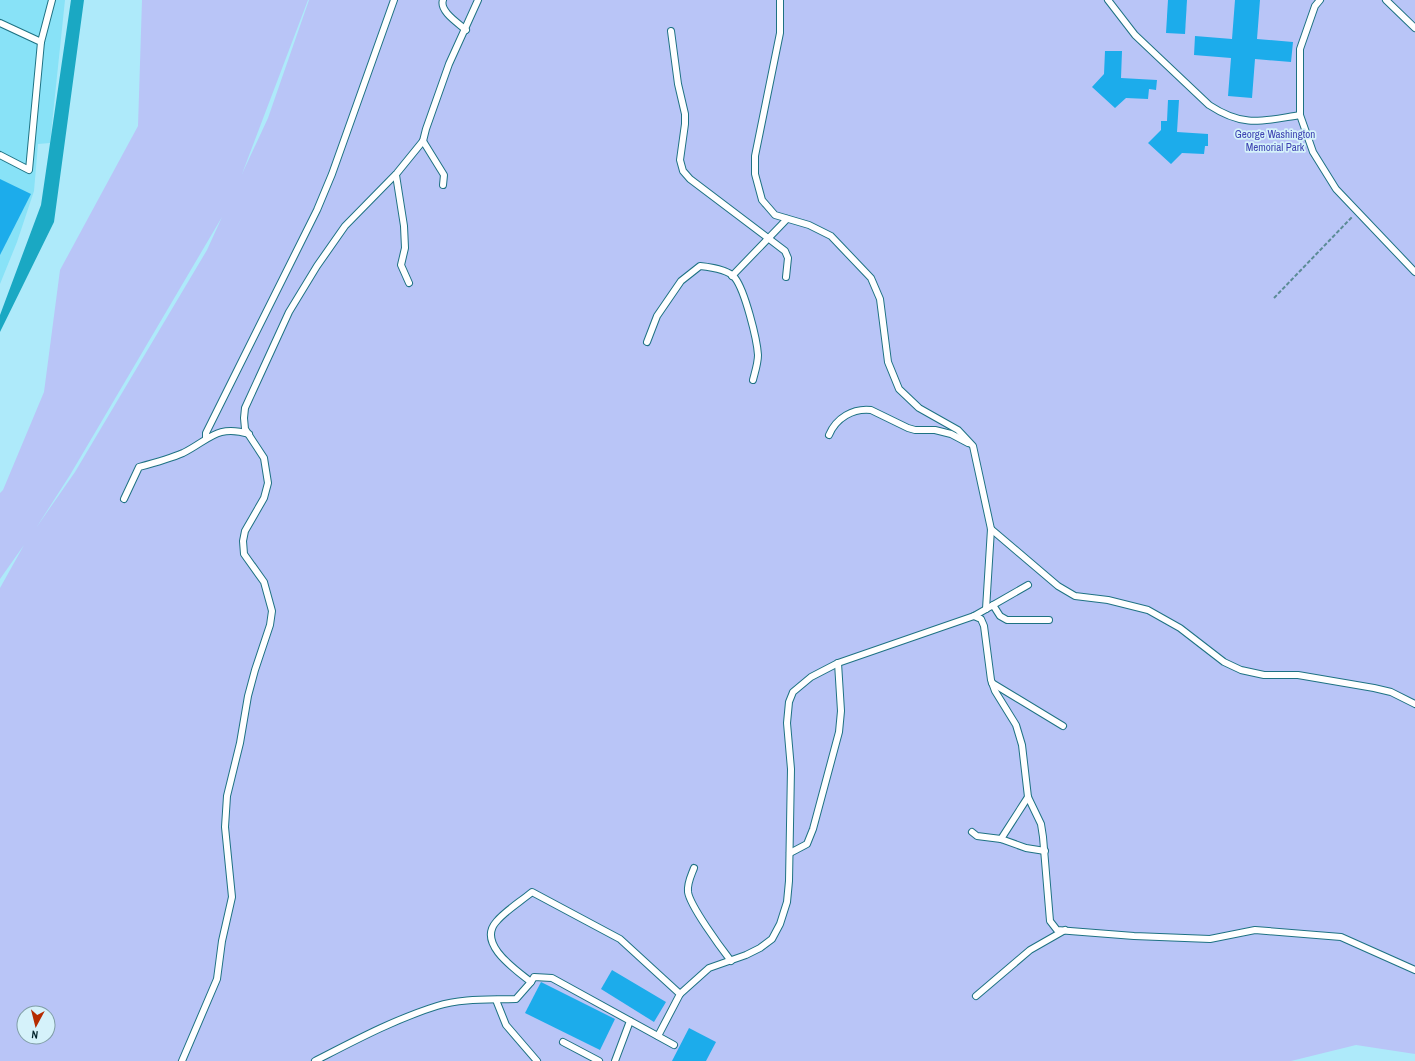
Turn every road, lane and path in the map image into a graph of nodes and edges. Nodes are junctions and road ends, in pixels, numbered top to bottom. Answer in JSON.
{"nodes":[{"id":1,"x":52,"y":0,"type":"edge"},
{"id":2,"x":394,"y":0,"type":"edge"},
{"id":3,"x":443,"y":0,"type":"edge"},
{"id":4,"x":478,"y":0,"type":"edge"},
{"id":5,"x":780,"y":0,"type":"edge"},
{"id":6,"x":1108,"y":0,"type":"edge"},
{"id":7,"x":1320,"y":0,"type":"edge"},
{"id":8,"x":1386,"y":0,"type":"edge"},
{"id":9,"x":0,"y":23,"type":"edge"},
{"id":10,"x":1415,"y":28,"type":"edge"},
{"id":11,"x":466,"y":30,"type":"junction"},
{"id":12,"x":671,"y":31,"type":"dead end"},
{"id":13,"x":41,"y":42,"type":"junction"},
{"id":14,"x":1300,"y":115,"type":"junction"},
{"id":15,"x":424,"y":141,"type":"junction"},
{"id":16,"x":0,"y":155,"type":"edge"},
{"id":17,"x":396,"y":175,"type":"junction"},
{"id":18,"x":443,"y":184,"type":"dead end"},
{"id":19,"x":1358,"y":211,"type":"junction"},
{"id":20,"x":787,"y":219,"type":"junction"},
{"id":21,"x":768,"y":238,"type":"junction"},
{"id":22,"x":1415,"y":272,"type":"edge"},
{"id":23,"x":732,"y":276,"type":"junction"},
{"id":24,"x":786,"y":277,"type":"dead end"},
{"id":25,"x":409,"y":283,"type":"dead end"},
{"id":26,"x":1274,"y":298,"type":"dead end"},
{"id":27,"x":647,"y":342,"type":"dead end"},
{"id":28,"x":753,"y":380,"type":"dead end"},
{"id":29,"x":249,"y":434,"type":"junction"},
{"id":30,"x":830,"y":435,"type":"dead end"},
{"id":31,"x":206,"y":438,"type":"junction"},
{"id":32,"x":973,"y":446,"type":"junction"},
{"id":33,"x":124,"y":498,"type":"dead end"},
{"id":34,"x":991,"y":529,"type":"junction"},
{"id":35,"x":1028,"y":585,"type":"dead end"},
{"id":36,"x":993,"y":605,"type":"junction"},
{"id":37,"x":986,"y":609,"type":"junction"},
{"id":38,"x":974,"y":616,"type":"junction"},
{"id":39,"x":1049,"y":620,"type":"dead end"},
{"id":40,"x":838,"y":663,"type":"junction"},
{"id":41,"x":992,"y":683,"type":"junction"},
{"id":42,"x":1415,"y":704,"type":"edge"},
{"id":43,"x":1063,"y":726,"type":"dead end"},
{"id":44,"x":1028,"y":797,"type":"junction"},
{"id":45,"x":972,"y":832,"type":"dead end"},
{"id":46,"x":1001,"y":839,"type":"junction"},
{"id":47,"x":1045,"y":851,"type":"junction"},
{"id":48,"x":790,"y":853,"type":"junction"},
{"id":49,"x":694,"y":868,"type":"dead end"},
{"id":50,"x":1065,"y":930,"type":"junction"},
{"id":51,"x":731,"y":961,"type":"junction"},
{"id":52,"x":1415,"y":970,"type":"edge"},
{"id":53,"x":531,"y":982,"type":"junction"},
{"id":54,"x":680,"y":994,"type":"junction"},
{"id":55,"x":976,"y":996,"type":"dead end"},
{"id":56,"x":496,"y":1000,"type":"junction"},
{"id":57,"x":630,"y":1021,"type":"junction"},
{"id":58,"x":658,"y":1036,"type":"junction"},
{"id":59,"x":564,"y":1042,"type":"dead end"},
{"id":60,"x":674,"y":1045,"type":"dead end"},
{"id":61,"x":182,"y":1061,"type":"edge"},
{"id":62,"x":315,"y":1061,"type":"edge"},
{"id":63,"x":537,"y":1061,"type":"edge"},
{"id":64,"x":599,"y":1061,"type":"edge"},
{"id":65,"x":614,"y":1061,"type":"edge"}],
"edges":[{"from":1,"to":13,"type":"lane"},
{"from":2,"to":31,"type":"lane"},
{"from":3,"to":11,"type":"lane"},
{"from":4,"to":11,"type":"lane"},
{"from":5,"to":20,"type":"lane"},
{"from":6,"to":14,"type":"lane"},
{"from":7,"to":14,"type":"lane"},
{"from":8,"to":10,"type":"lane"},
{"from":9,"to":13,"type":"lane"},
{"from":11,"to":15,"type":"lane"},
{"from":12,"to":21,"type":"lane"},
{"from":13,"to":16,"type":"lane"},
{"from":14,"to":19,"type":"lane"},
{"from":15,"to":17,"type":"lane"},
{"from":15,"to":18,"type":"lane"},
{"from":17,"to":25,"type":"lane"},
{"from":17,"to":29,"type":"lane"},
{"from":19,"to":22,"type":"lane"},
{"from":19,"to":26,"type":"path"},
{"from":20,"to":21,"type":"lane"},
{"from":20,"to":32,"type":"lane"},
{"from":21,"to":23,"type":"lane"},
{"from":21,"to":24,"type":"lane"},
{"from":23,"to":27,"type":"lane"},
{"from":23,"to":28,"type":"lane"},
{"from":29,"to":31,"type":"lane"},
{"from":29,"to":61,"type":"lane"},
{"from":30,"to":32,"type":"lane"},
{"from":31,"to":33,"type":"lane"},
{"from":32,"to":34,"type":"lane"},
{"from":34,"to":37,"type":"lane"},
{"from":34,"to":42,"type":"lane"},
{"from":35,"to":36,"type":"lane"},
{"from":36,"to":37,"type":"lane"},
{"from":36,"to":39,"type":"lane"},
{"from":37,"to":38,"type":"lane"},
{"from":38,"to":40,"type":"lane"},
{"from":38,"to":41,"type":"lane"},
{"from":40,"to":48,"type":"lane"},
{"from":40,"to":48,"type":"lane"},
{"from":41,"to":43,"type":"lane"},
{"from":41,"to":44,"type":"lane"},
{"from":44,"to":46,"type":"lane"},
{"from":44,"to":47,"type":"lane"},
{"from":45,"to":46,"type":"lane"},
{"from":46,"to":47,"type":"lane"},
{"from":47,"to":50,"type":"lane"},
{"from":48,"to":51,"type":"lane"},
{"from":49,"to":51,"type":"lane"},
{"from":50,"to":52,"type":"lane"},
{"from":50,"to":55,"type":"lane"},
{"from":51,"to":54,"type":"lane"},
{"from":53,"to":54,"type":"lane"},
{"from":53,"to":56,"type":"lane"},
{"from":53,"to":57,"type":"lane"},
{"from":54,"to":58,"type":"lane"},
{"from":56,"to":62,"type":"lane"},
{"from":56,"to":63,"type":"lane"},
{"from":57,"to":58,"type":"lane"},
{"from":57,"to":65,"type":"lane"},
{"from":58,"to":60,"type":"lane"},
{"from":59,"to":64,"type":"lane"}]}
